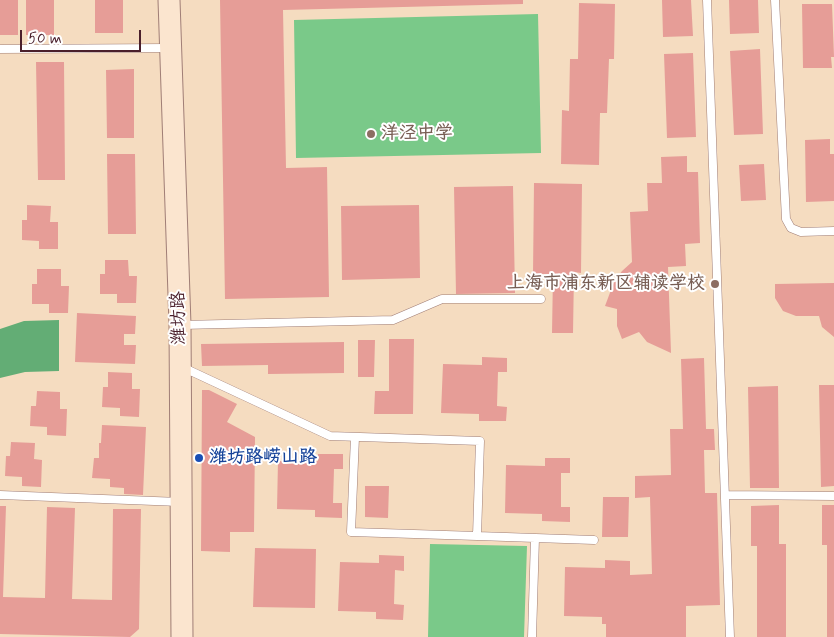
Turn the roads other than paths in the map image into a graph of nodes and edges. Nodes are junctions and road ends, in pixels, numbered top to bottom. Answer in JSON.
{"nodes":[{"id":1,"x":169,"y":0,"type":"edge"},
{"id":2,"x":707,"y":0,"type":"edge"},
{"id":3,"x":775,"y":0,"type":"edge"},
{"id":4,"x":171,"y":48,"type":"junction"},
{"id":5,"x":0,"y":49,"type":"edge"},
{"id":6,"x":834,"y":232,"type":"edge"},
{"id":7,"x":541,"y":298,"type":"dead end"},
{"id":8,"x":180,"y":325,"type":"junction"},
{"id":9,"x":180,"y":366,"type":"junction"},
{"id":10,"x":354,"y":437,"type":"junction"},
{"id":11,"x":725,"y":494,"type":"junction"},
{"id":12,"x":0,"y":495,"type":"edge"},
{"id":13,"x":834,"y":496,"type":"edge"},
{"id":14,"x":182,"y":502,"type":"junction"},
{"id":15,"x":477,"y":536,"type":"junction"},
{"id":16,"x":535,"y":538,"type":"junction"},
{"id":17,"x":594,"y":540,"type":"dead end"},
{"id":18,"x":182,"y":637,"type":"edge"},
{"id":19,"x":532,"y":637,"type":"edge"},
{"id":20,"x":730,"y":637,"type":"edge"}],
"edges":[{"from":1,"to":4,"type":"street","name":"潍坊路"},
{"from":2,"to":11,"type":"lane"},
{"from":3,"to":6,"type":"lane"},
{"from":4,"to":5,"type":"lane"},
{"from":4,"to":8,"type":"street","name":"潍坊路"},
{"from":7,"to":8,"type":"lane"},
{"from":8,"to":9,"type":"street","name":"潍坊路"},
{"from":9,"to":10,"type":"lane"},
{"from":9,"to":14,"type":"street","name":"潍坊路"},
{"from":10,"to":15,"type":"lane"},
{"from":10,"to":15,"type":"lane"},
{"from":11,"to":13,"type":"lane"},
{"from":11,"to":20,"type":"lane"},
{"from":12,"to":14,"type":"lane"},
{"from":14,"to":18,"type":"street","name":"潍坊路"},
{"from":15,"to":16,"type":"lane"},
{"from":16,"to":17,"type":"lane"},
{"from":16,"to":19,"type":"lane"}]}
